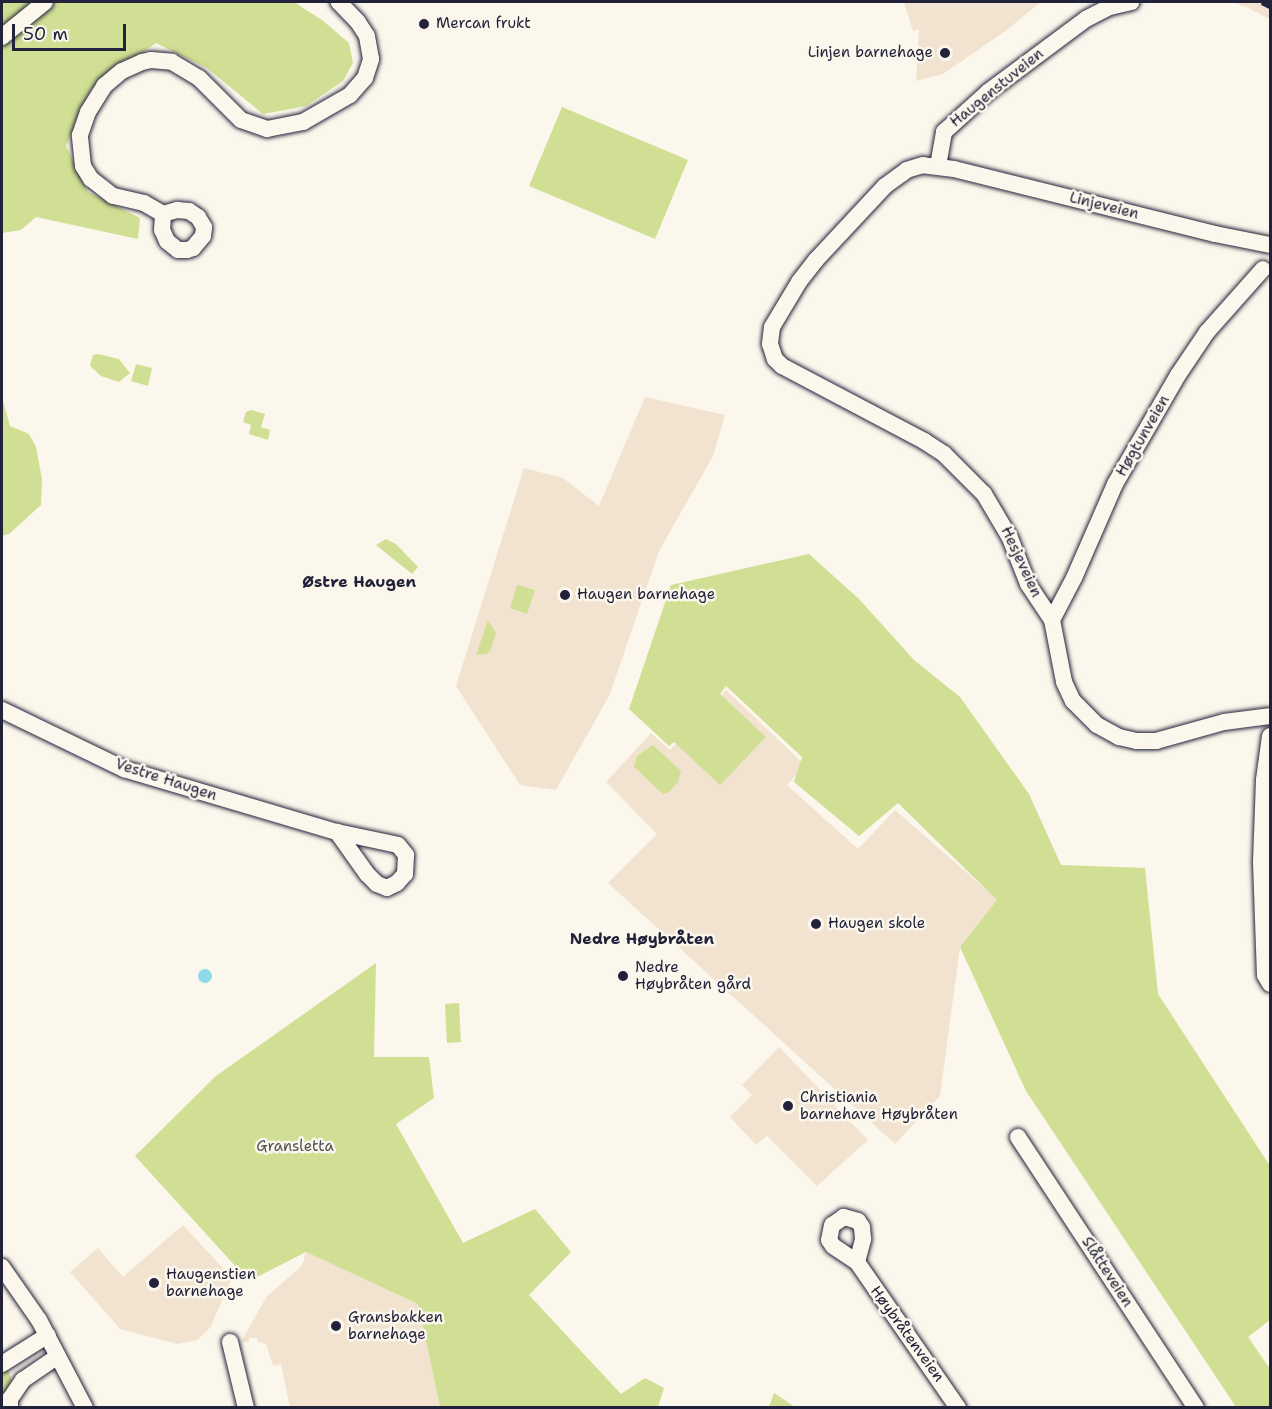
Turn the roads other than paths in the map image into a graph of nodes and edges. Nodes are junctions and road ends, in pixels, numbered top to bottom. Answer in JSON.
{"nodes":[{"id":1,"x":45,"y":2,"type":"edge"},
{"id":2,"x":339,"y":2,"type":"edge"},
{"id":3,"x":1131,"y":2,"type":"edge"},
{"id":4,"x":2,"y":37,"type":"edge"},
{"id":5,"x":938,"y":166,"type":"junction"},
{"id":6,"x":163,"y":214,"type":"dead end"},
{"id":7,"x":1264,"y":244,"type":"edge"},
{"id":8,"x":1267,"y":274,"type":"edge"},
{"id":9,"x":1052,"y":620,"type":"junction"},
{"id":10,"x":2,"y":710,"type":"edge"},
{"id":11,"x":1270,"y":716,"type":"edge"},
{"id":12,"x":1270,"y":736,"type":"edge"},
{"id":13,"x":337,"y":832,"type":"dead end"},
{"id":14,"x":1270,"y":984,"type":"edge"},
{"id":15,"x":1018,"y":1137,"type":"dead end"},
{"id":16,"x":856,"y":1262,"type":"dead end"},
{"id":17,"x":2,"y":1267,"type":"edge"},
{"id":18,"x":48,"y":1335,"type":"junction"},
{"id":19,"x":230,"y":1342,"type":"dead end"},
{"id":20,"x":58,"y":1356,"type":"junction"},
{"id":21,"x":2,"y":1364,"type":"edge"},
{"id":22,"x":10,"y":1407,"type":"edge"},
{"id":23,"x":85,"y":1407,"type":"edge"},
{"id":24,"x":246,"y":1407,"type":"edge"},
{"id":25,"x":958,"y":1407,"type":"edge"},
{"id":26,"x":1196,"y":1407,"type":"edge"}],
"edges":[{"from":1,"to":4,"type":"street"},
{"from":2,"to":6,"type":"street"},
{"from":3,"to":5,"type":"street","name":"Haugenstuveien"},
{"from":5,"to":7,"type":"street","name":"Linjeveien"},
{"from":5,"to":9,"type":"street","name":"Hesjeveien"},
{"from":7,"to":8,"type":"street"},
{"from":8,"to":9,"type":"street","name":"Høgtunveien"},
{"from":9,"to":11,"type":"street","name":"Hesjeveien"},
{"from":10,"to":13,"type":"street","name":"Vestre Haugen"},
{"from":12,"to":14,"type":"street"},
{"from":15,"to":26,"type":"street","name":"Slåtteveien"},
{"from":16,"to":25,"type":"street","name":"Høybråtenveien"},
{"from":17,"to":18,"type":"street"},
{"from":18,"to":20,"type":"street"},
{"from":18,"to":21,"type":"street"},
{"from":19,"to":24,"type":"street"},
{"from":20,"to":22,"type":"street"},
{"from":20,"to":23,"type":"street"}]}
